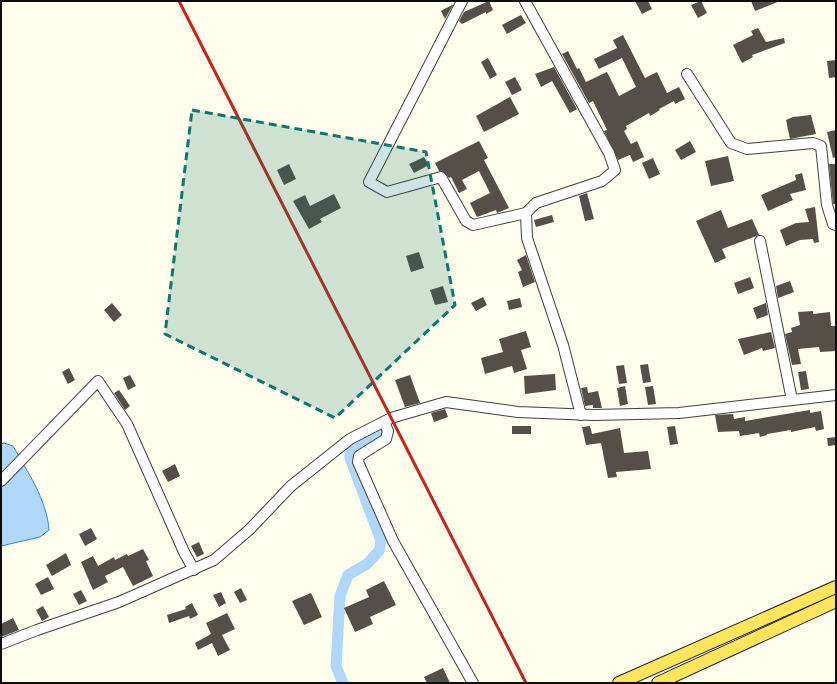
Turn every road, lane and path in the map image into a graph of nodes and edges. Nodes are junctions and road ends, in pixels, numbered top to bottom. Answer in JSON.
{"nodes":[{"id":1,"x":462,"y":1,"type":"edge"},
{"id":2,"x":525,"y":1,"type":"edge"},
{"id":3,"x":687,"y":74,"type":"dead end"},
{"id":4,"x":526,"y":213,"type":"junction"},
{"id":5,"x":836,"y":225,"type":"edge"},
{"id":6,"x":760,"y":241,"type":"dead end"},
{"id":7,"x":836,"y":395,"type":"edge"},
{"id":8,"x":792,"y":400,"type":"junction"},
{"id":9,"x":581,"y":415,"type":"junction"},
{"id":10,"x":384,"y":422,"type":"junction"},
{"id":11,"x":1,"y":481,"type":"edge"},
{"id":12,"x":194,"y":570,"type":"junction"},
{"id":13,"x":836,"y":587,"type":"edge"},
{"id":14,"x":836,"y":602,"type":"edge"},
{"id":15,"x":1,"y":644,"type":"edge"},
{"id":16,"x":473,"y":683,"type":"edge"},
{"id":17,"x":619,"y":683,"type":"edge"},
{"id":18,"x":658,"y":683,"type":"edge"}],
"edges":[{"from":1,"to":4,"type":"street"},
{"from":2,"to":4,"type":"street"},
{"from":3,"to":5,"type":"street"},
{"from":4,"to":9,"type":"street"},
{"from":6,"to":8,"type":"street"},
{"from":7,"to":8,"type":"street"},
{"from":8,"to":9,"type":"street"},
{"from":9,"to":10,"type":"street"},
{"from":10,"to":12,"type":"street"},
{"from":10,"to":16,"type":"street"},
{"from":11,"to":12,"type":"street"},
{"from":12,"to":15,"type":"street"},
{"from":13,"to":17,"type":"main road"},
{"from":14,"to":18,"type":"main road"}]}
